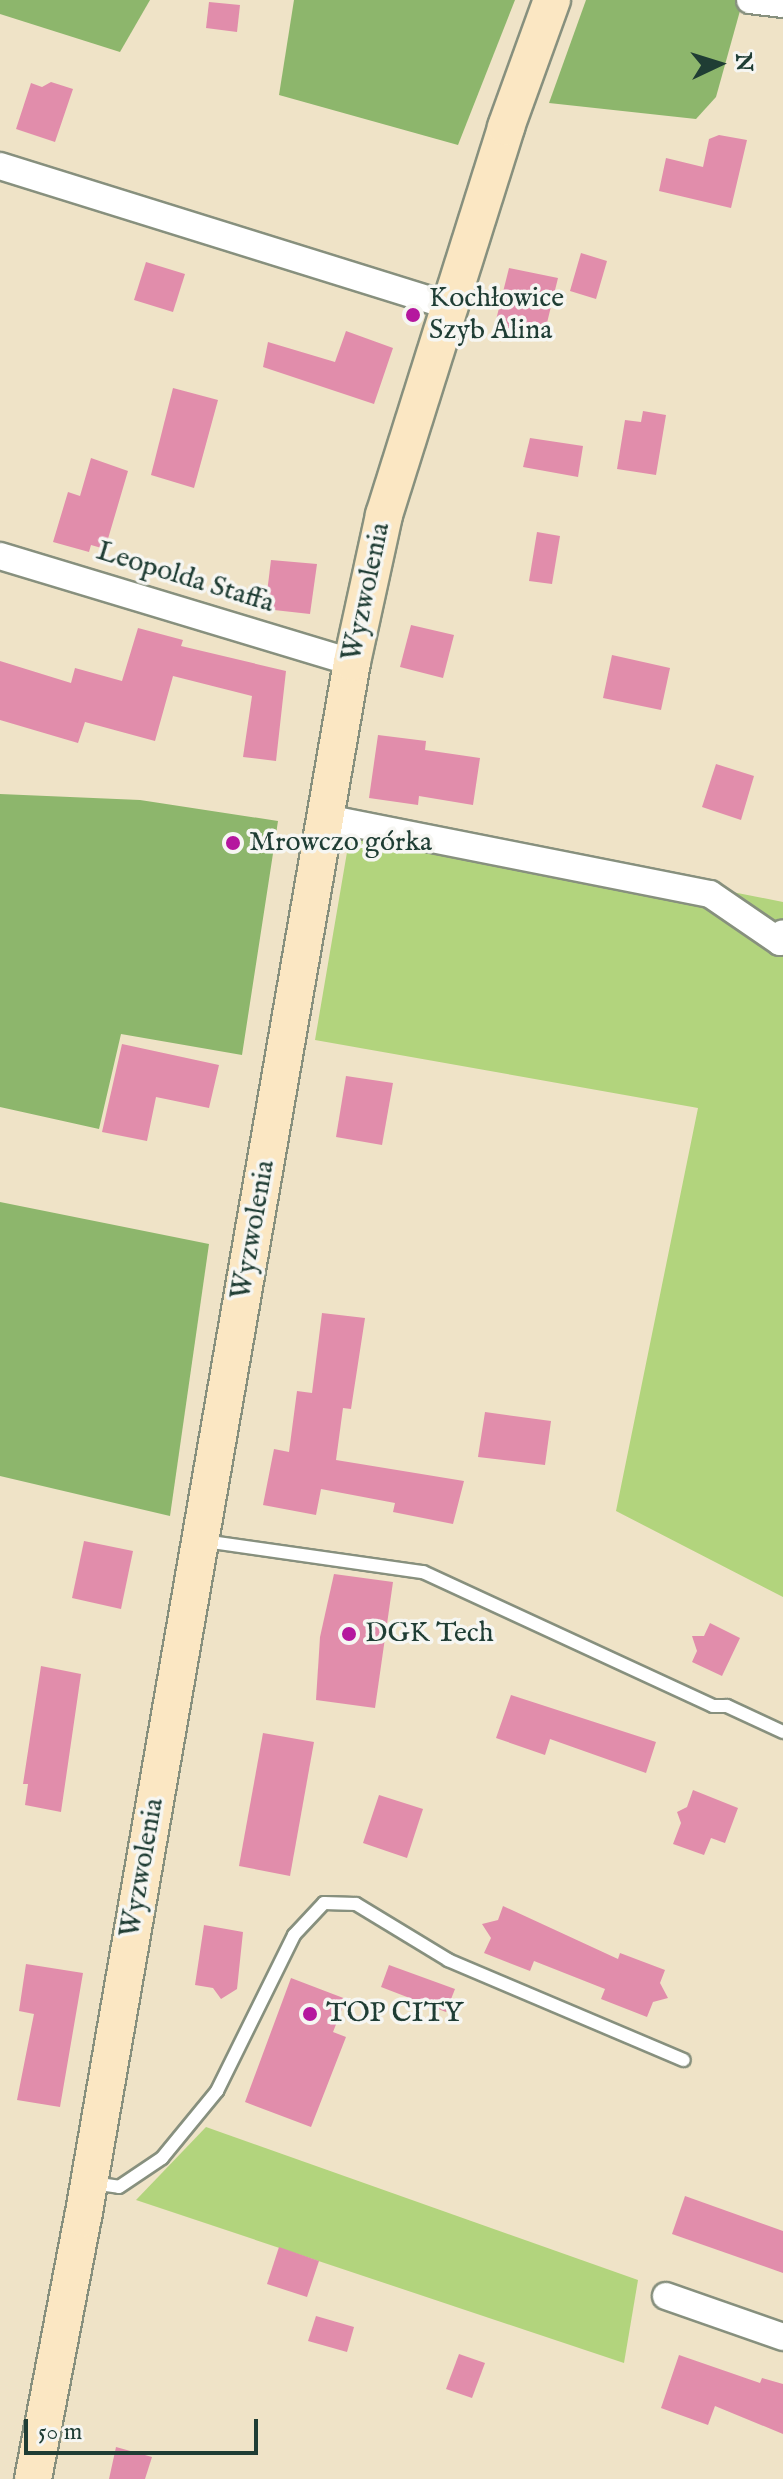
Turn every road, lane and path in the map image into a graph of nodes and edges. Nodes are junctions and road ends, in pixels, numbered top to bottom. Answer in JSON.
{"nodes":[{"id":1,"x":552,"y":0,"type":"edge"},
{"id":2,"x":750,"y":0,"type":"edge"},
{"id":3,"x":783,"y":4,"type":"edge"},
{"id":4,"x":0,"y":166,"type":"edge"},
{"id":5,"x":449,"y":306,"type":"junction"},
{"id":6,"x":0,"y":556,"type":"edge"},
{"id":7,"x":352,"y":662,"type":"junction"},
{"id":8,"x":326,"y":818,"type":"junction"},
{"id":9,"x":783,"y":933,"type":"edge"},
{"id":10,"x":201,"y":1541,"type":"junction"},
{"id":11,"x":783,"y":1732,"type":"edge"},
{"id":12,"x":684,"y":2060,"type":"dead end"},
{"id":13,"x":89,"y":2183,"type":"junction"},
{"id":14,"x":666,"y":2296,"type":"dead end"},
{"id":15,"x":783,"y":2337,"type":"edge"},
{"id":16,"x":33,"y":2479,"type":"edge"}],
"edges":[{"from":1,"to":5,"type":"street","name":"Wyzwolenia"},
{"from":2,"to":3,"type":"street"},
{"from":4,"to":5,"type":"street"},
{"from":5,"to":7,"type":"street","name":"Wyzwolenia"},
{"from":6,"to":7,"type":"street","name":"Leopolda Staffa"},
{"from":7,"to":8,"type":"street","name":"Wyzwolenia"},
{"from":8,"to":9,"type":"street"},
{"from":8,"to":10,"type":"street","name":"Wyzwolenia"},
{"from":10,"to":11,"type":"lane"},
{"from":10,"to":13,"type":"street","name":"Wyzwolenia"},
{"from":12,"to":13,"type":"lane"},
{"from":13,"to":16,"type":"street","name":"Wyzwolenia"},
{"from":14,"to":15,"type":"street"}]}
